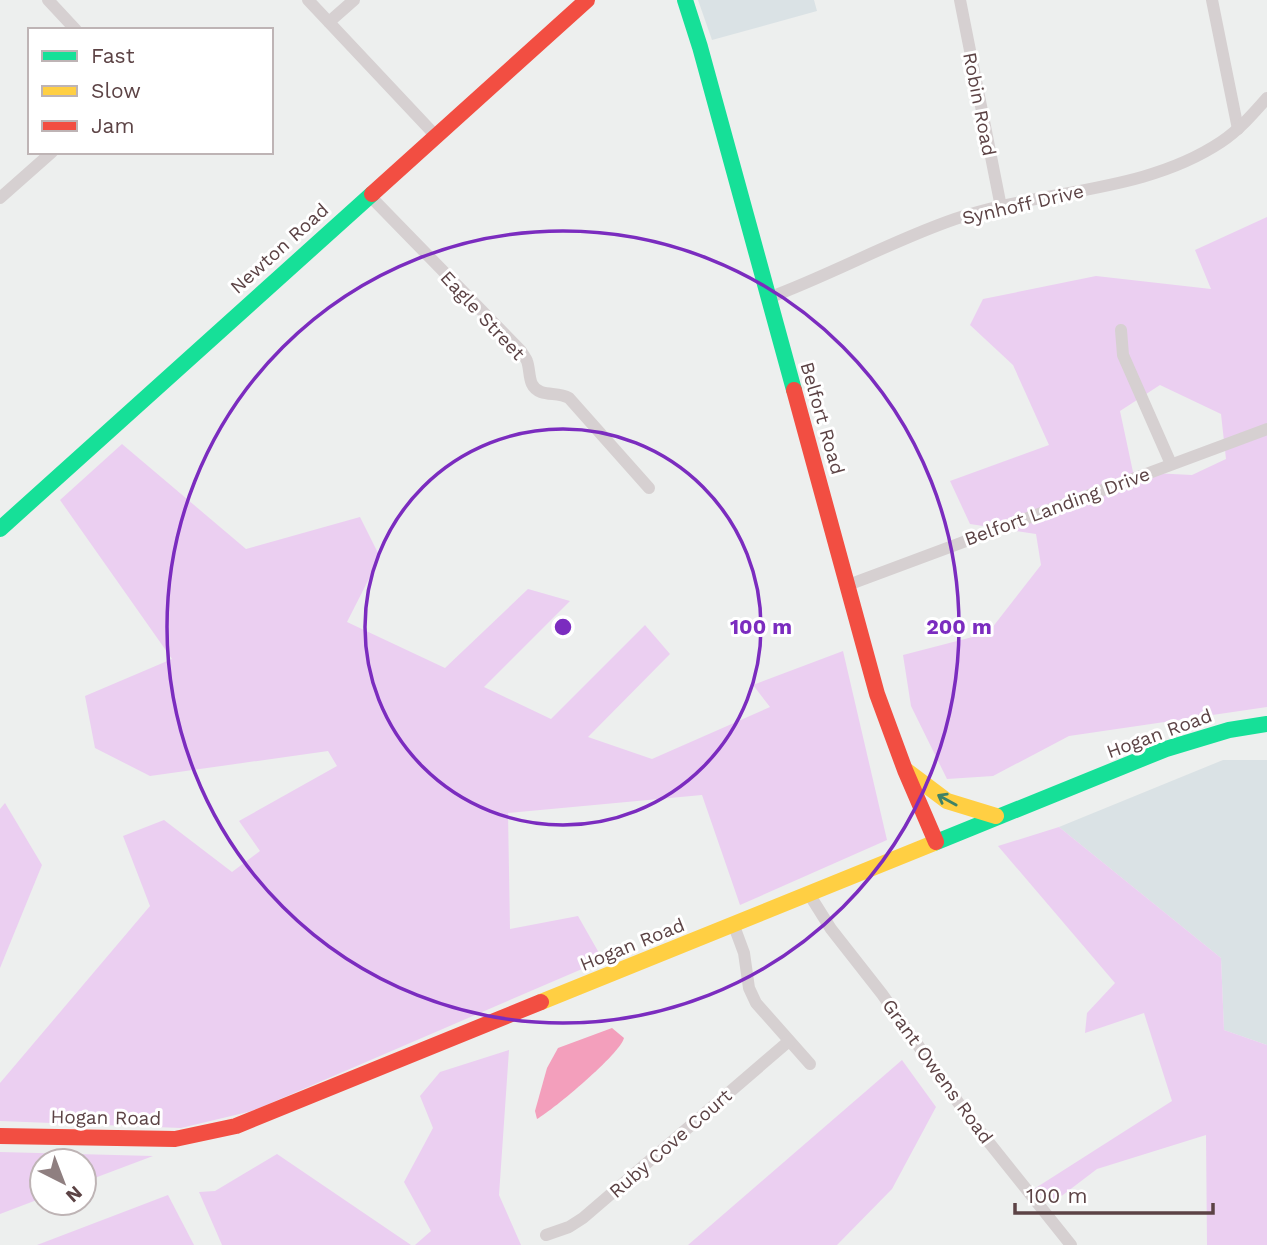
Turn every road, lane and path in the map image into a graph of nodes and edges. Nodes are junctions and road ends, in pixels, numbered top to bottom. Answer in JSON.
{"nodes":[{"id":1,"x":48,"y":0,"type":"edge"},
{"id":2,"x":307,"y":0,"type":"edge"},
{"id":3,"x":354,"y":0,"type":"edge"},
{"id":4,"x":587,"y":0,"type":"edge"},
{"id":5,"x":685,"y":0,"type":"edge"},
{"id":6,"x":960,"y":0,"type":"edge"},
{"id":7,"x":1212,"y":0,"type":"edge"},
{"id":8,"x":329,"y":22,"type":"junction"},
{"id":9,"x":74,"y":28,"type":"edge"},
{"id":10,"x":1267,"y":98,"type":"edge"},
{"id":11,"x":1238,"y":129,"type":"junction"},
{"id":12,"x":435,"y":135,"type":"junction"},
{"id":13,"x":50,"y":154,"type":"edge"},
{"id":14,"x":369,"y":195,"type":"junction"},
{"id":15,"x":0,"y":198,"type":"edge"},
{"id":16,"x":1000,"y":207,"type":"junction"},
{"id":17,"x":768,"y":298,"type":"junction"},
{"id":18,"x":1121,"y":330,"type":"dead end"},
{"id":19,"x":1267,"y":429,"type":"edge"},
{"id":20,"x":1171,"y":464,"type":"junction"},
{"id":21,"x":649,"y":488,"type":"dead end"},
{"id":22,"x":0,"y":529,"type":"edge"},
{"id":23,"x":848,"y":585,"type":"junction"},
{"id":24,"x":1267,"y":724,"type":"edge"},
{"id":25,"x":905,"y":770,"type":"junction"},
{"id":26,"x":996,"y":817,"type":"junction"},
{"id":27,"x":936,"y":842,"type":"junction"},
{"id":28,"x":809,"y":894,"type":"junction"},
{"id":29,"x":734,"y":926,"type":"junction"},
{"id":30,"x":789,"y":1041,"type":"junction"},
{"id":31,"x":810,"y":1065,"type":"dead end"},
{"id":32,"x":0,"y":1136,"type":"edge"},
{"id":33,"x":546,"y":1234,"type":"dead end"},
{"id":34,"x":1071,"y":1245,"type":"edge"}],
"edges":[{"from":1,"to":9,"type":"street"},
{"from":2,"to":8,"type":"street"},
{"from":3,"to":8,"type":"street"},
{"from":4,"to":12,"type":"street","name":"Newton Road"},
{"from":5,"to":17,"type":"street","name":"Belfort Road"},
{"from":6,"to":16,"type":"street","name":"Robin Road"},
{"from":7,"to":11,"type":"street"},
{"from":8,"to":12,"type":"street"},
{"from":10,"to":11,"type":"street","name":"Synhoff Drive"},
{"from":11,"to":16,"type":"street","name":"Synhoff Drive"},
{"from":12,"to":14,"type":"street","name":"Newton Road"},
{"from":13,"to":15,"type":"street"},
{"from":14,"to":21,"type":"street","name":"Eagle Street"},
{"from":14,"to":22,"type":"street","name":"Newton Road"},
{"from":16,"to":17,"type":"street","name":"Synhoff Drive"},
{"from":17,"to":23,"type":"street","name":"Belfort Road"},
{"from":18,"to":20,"type":"street"},
{"from":19,"to":20,"type":"street","name":"Belfort Landing Drive"},
{"from":20,"to":23,"type":"street","name":"Belfort Landing Drive"},
{"from":23,"to":25,"type":"street","name":"Belfort Road"},
{"from":24,"to":26,"type":"street","name":"Hogan Road"},
{"from":26,"to":25,"type":"street","one_way":true},
{"from":25,"to":27,"type":"street","name":"Belfort Road"},
{"from":26,"to":27,"type":"street","name":"Hogan Road"},
{"from":27,"to":28,"type":"street","name":"Hogan Road"},
{"from":28,"to":29,"type":"street","name":"Hogan Road"},
{"from":28,"to":34,"type":"street","name":"Grant Owens Road"},
{"from":29,"to":30,"type":"street"},
{"from":29,"to":32,"type":"street","name":"Hogan Road"},
{"from":30,"to":31,"type":"street"},
{"from":30,"to":33,"type":"street","name":"Ruby Cove Court"}]}
